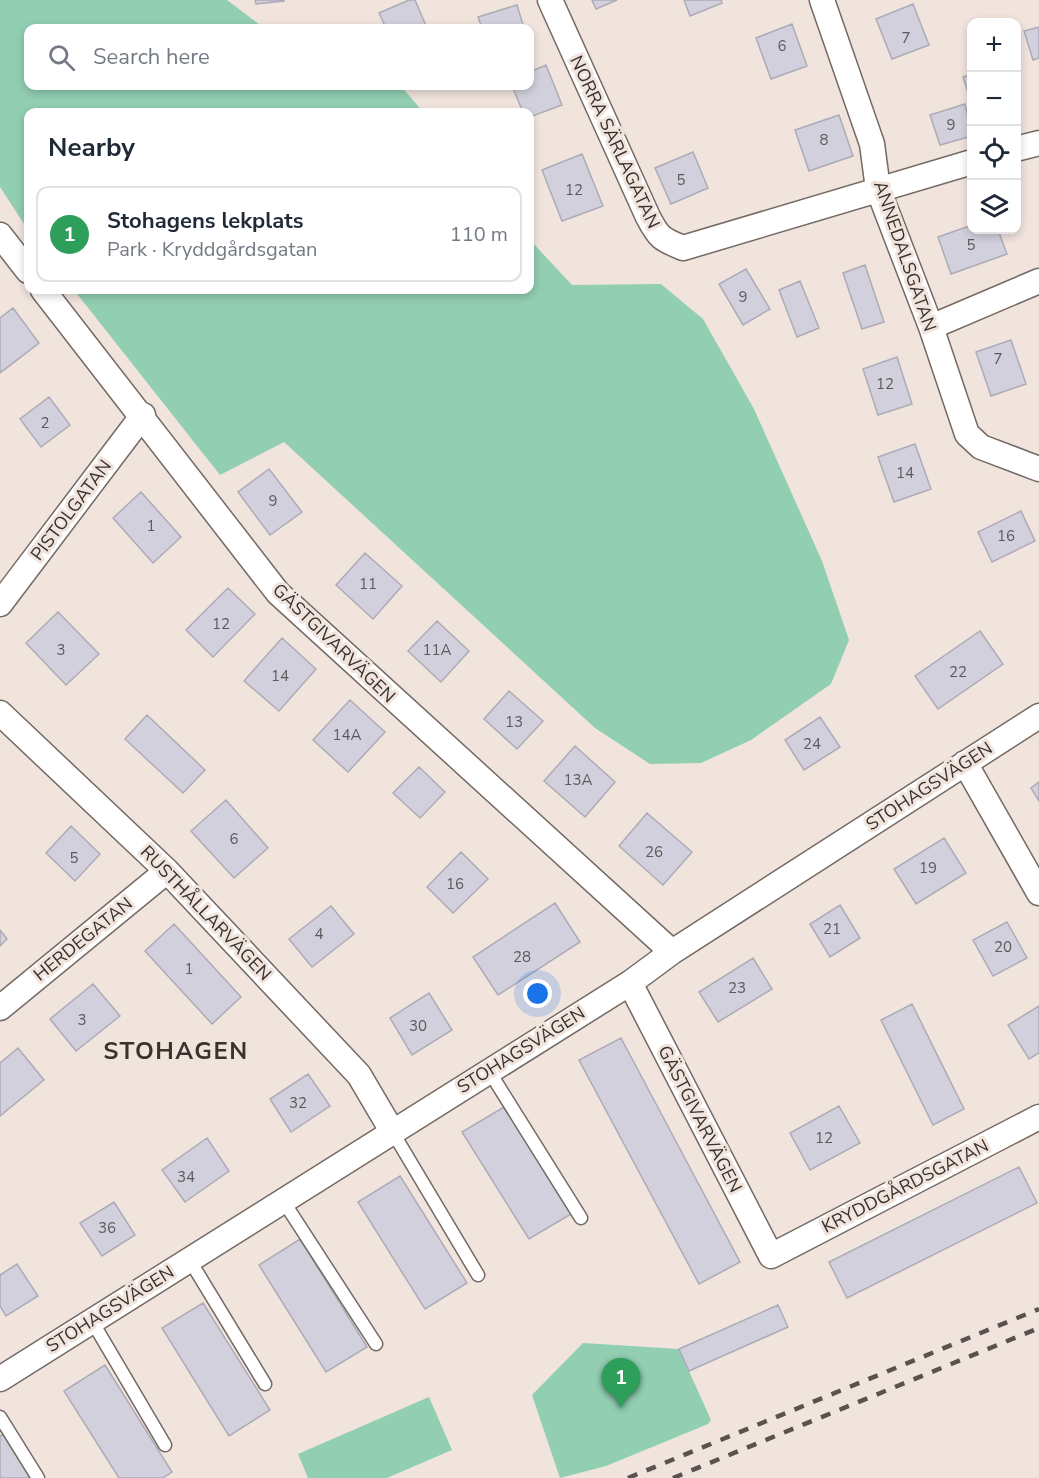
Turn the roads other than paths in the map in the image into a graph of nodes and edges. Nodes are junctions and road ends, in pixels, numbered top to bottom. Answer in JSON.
{"nodes":[{"id":1,"x":550,"y":0,"type":"edge"},
{"id":2,"x":822,"y":0,"type":"edge"},
{"id":3,"x":1039,"y":143,"type":"edge"},
{"id":4,"x":1021,"y":148,"type":"edge"},
{"id":5,"x":967,"y":163,"type":"edge"},
{"id":6,"x":878,"y":189,"type":"junction"},
{"id":7,"x":0,"y":235,"type":"edge"},
{"id":8,"x":24,"y":266,"type":"edge"},
{"id":9,"x":1039,"y":282,"type":"edge"},
{"id":10,"x":46,"y":294,"type":"edge"},
{"id":11,"x":931,"y":327,"type":"junction"},
{"id":12,"x":143,"y":415,"type":"junction"},
{"id":13,"x":1039,"y":469,"type":"edge"},
{"id":14,"x":0,"y":604,"type":"edge"},
{"id":15,"x":0,"y":713,"type":"edge"},
{"id":16,"x":1039,"y":716,"type":"edge"},
{"id":17,"x":965,"y":763,"type":"junction"},
{"id":18,"x":167,"y":871,"type":"junction"},
{"id":19,"x":1039,"y":893,"type":"edge"},
{"id":20,"x":672,"y":952,"type":"junction"},
{"id":21,"x":630,"y":983,"type":"junction"},
{"id":22,"x":0,"y":1008,"type":"edge"},
{"id":23,"x":489,"y":1071,"type":"junction"},
{"id":24,"x":1039,"y":1117,"type":"edge"},
{"id":25,"x":392,"y":1131,"type":"junction"},
{"id":26,"x":282,"y":1199,"type":"junction"},
{"id":27,"x":581,"y":1218,"type":"dead end"},
{"id":28,"x":771,"y":1256,"type":"joint"},
{"id":29,"x":189,"y":1259,"type":"junction"},
{"id":30,"x":478,"y":1275,"type":"dead end"},
{"id":31,"x":92,"y":1321,"type":"junction"},
{"id":32,"x":376,"y":1344,"type":"dead end"},
{"id":33,"x":0,"y":1379,"type":"edge"},
{"id":34,"x":265,"y":1384,"type":"dead end"},
{"id":35,"x":0,"y":1418,"type":"edge"},
{"id":36,"x":165,"y":1445,"type":"dead end"},
{"id":37,"x":38,"y":1478,"type":"edge"}],
"edges":[{"from":1,"to":6,"type":"street","name":"NORRA SÄRLAGATAN"},
{"from":2,"to":6,"type":"street","name":"ANNEDALSGATAN"},
{"from":3,"to":4,"type":"street"},
{"from":5,"to":6,"type":"street","name":"NORRA SÄRLAGATAN"},
{"from":6,"to":11,"type":"street","name":"ANNEDALSGATAN"},
{"from":7,"to":8,"type":"street"},
{"from":9,"to":11,"type":"street"},
{"from":10,"to":12,"type":"street","name":"GÄSTGIVARVÄGEN"},
{"from":11,"to":13,"type":"street","name":"ANNEDALSGATAN"},
{"from":12,"to":14,"type":"street","name":"PISTOLGATAN"},
{"from":12,"to":20,"type":"street","name":"GÄSTGIVARVÄGEN"},
{"from":15,"to":18,"type":"street","name":"RUSTHÅLLARVÄGEN"},
{"from":16,"to":17,"type":"street","name":"STOHAGSVÄGEN"},
{"from":17,"to":19,"type":"street"},
{"from":17,"to":20,"type":"street","name":"STOHAGSVÄGEN"},
{"from":18,"to":22,"type":"street","name":"HERDEGATAN"},
{"from":18,"to":25,"type":"street","name":"RUSTHÅLLARVÄGEN"},
{"from":20,"to":21,"type":"street","name":"STOHAGSVÄGEN"},
{"from":21,"to":23,"type":"street","name":"STOHAGSVÄGEN"},
{"from":21,"to":28,"type":"street","name":"GÄSTGIVARVÄGEN"},
{"from":23,"to":25,"type":"street","name":"STOHAGSVÄGEN"},
{"from":23,"to":27,"type":"lane"},
{"from":24,"to":28,"type":"street","name":"KRYDDGÅRDSGATAN"},
{"from":25,"to":26,"type":"street","name":"STOHAGSVÄGEN"},
{"from":25,"to":30,"type":"lane"},
{"from":26,"to":29,"type":"street","name":"STOHAGSVÄGEN"},
{"from":26,"to":32,"type":"lane"},
{"from":29,"to":31,"type":"street","name":"STOHAGSVÄGEN"},
{"from":29,"to":34,"type":"lane"},
{"from":31,"to":33,"type":"street","name":"STOHAGSVÄGEN"},
{"from":31,"to":36,"type":"lane"},
{"from":35,"to":37,"type":"lane"}]}
